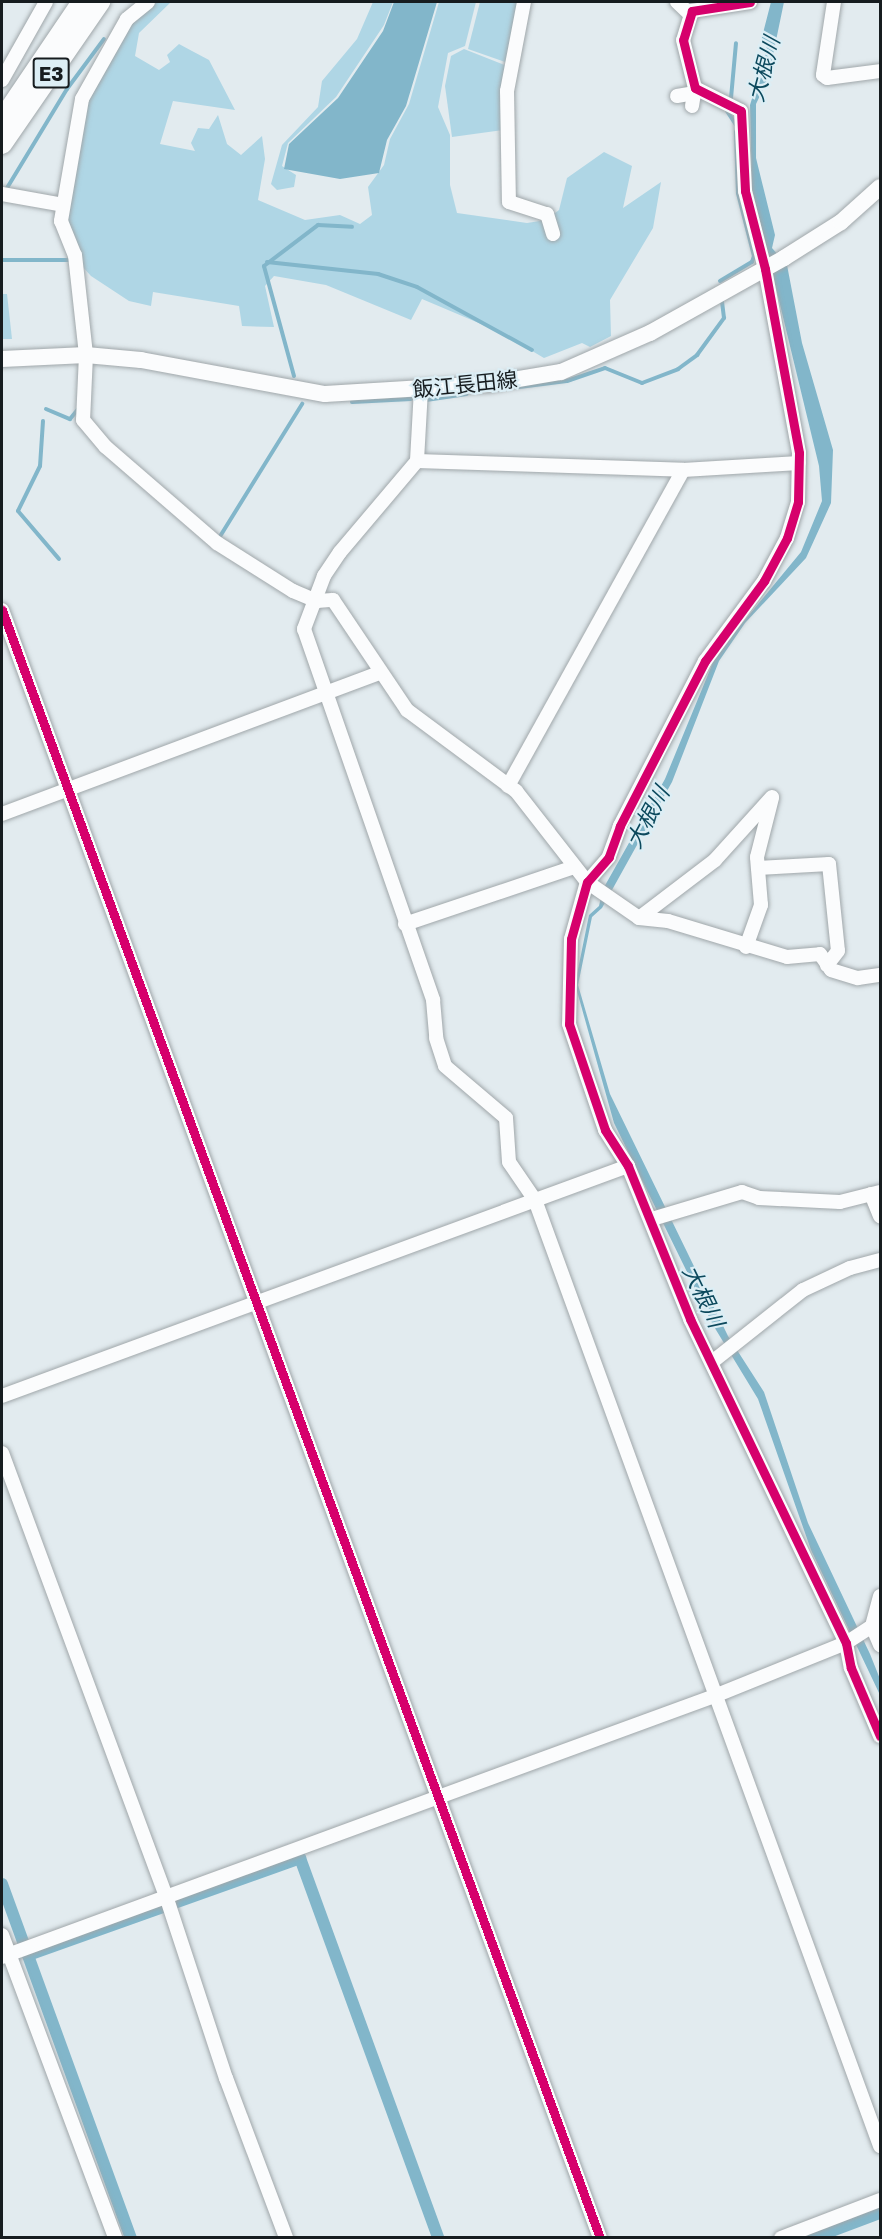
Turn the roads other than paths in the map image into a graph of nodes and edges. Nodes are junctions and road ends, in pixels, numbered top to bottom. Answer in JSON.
{"nodes":[{"id":1,"x":46,"y":2,"type":"edge"},
{"id":2,"x":82,"y":2,"type":"edge"},
{"id":3,"x":100,"y":2,"type":"edge"},
{"id":4,"x":148,"y":2,"type":"edge"},
{"id":5,"x":524,"y":2,"type":"edge"},
{"id":6,"x":677,"y":2,"type":"edge"},
{"id":7,"x":750,"y":2,"type":"edge"},
{"id":8,"x":834,"y":2,"type":"edge"},
{"id":9,"x":690,"y":14,"type":"junction"},
{"id":10,"x":880,"y":70,"type":"edge"},
{"id":11,"x":2,"y":80,"type":"edge"},
{"id":12,"x":677,"y":96,"type":"dead end"},
{"id":13,"x":694,"y":96,"type":"junction"},
{"id":14,"x":2,"y":120,"type":"edge"},
{"id":15,"x":2,"y":144,"type":"edge"},
{"id":16,"x":880,"y":187,"type":"edge"},
{"id":17,"x":2,"y":194,"type":"edge"},
{"id":18,"x":63,"y":205,"type":"junction"},
{"id":19,"x":553,"y":234,"type":"dead end"},
{"id":20,"x":773,"y":264,"type":"junction"},
{"id":21,"x":86,"y":355,"type":"junction"},
{"id":22,"x":2,"y":359,"type":"edge"},
{"id":23,"x":421,"y":389,"type":"junction"},
{"id":24,"x":417,"y":461,"type":"junction"},
{"id":25,"x":799,"y":463,"type":"junction"},
{"id":26,"x":683,"y":470,"type":"junction"},
{"id":27,"x":316,"y":601,"type":"junction"},
{"id":28,"x":2,"y":610,"type":"edge"},
{"id":29,"x":380,"y":673,"type":"junction"},
{"id":30,"x":327,"y":692,"type":"junction"},
{"id":31,"x":508,"y":786,"type":"junction"},
{"id":32,"x":67,"y":790,"type":"junction"},
{"id":33,"x":2,"y":814,"type":"edge"},
{"id":34,"x":571,"y":868,"type":"junction"},
{"id":35,"x":758,"y":868,"type":"junction"},
{"id":36,"x":587,"y":882,"type":"junction"},
{"id":37,"x":639,"y":918,"type":"junction"},
{"id":38,"x":405,"y":924,"type":"junction"},
{"id":39,"x":746,"y":947,"type":"junction"},
{"id":40,"x":827,"y":965,"type":"junction"},
{"id":41,"x":880,"y":975,"type":"edge"},
{"id":42,"x":628,"y":1166,"type":"junction"},
{"id":43,"x":876,"y":1193,"type":"edge"},
{"id":44,"x":535,"y":1200,"type":"junction"},
{"id":45,"x":880,"y":1216,"type":"edge"},
{"id":46,"x":654,"y":1218,"type":"junction"},
{"id":47,"x":880,"y":1260,"type":"edge"},
{"id":48,"x":255,"y":1300,"type":"junction"},
{"id":49,"x":712,"y":1362,"type":"junction"},
{"id":50,"x":2,"y":1396,"type":"edge"},
{"id":51,"x":2,"y":1453,"type":"edge"},
{"id":52,"x":880,"y":1596,"type":"edge"},
{"id":53,"x":872,"y":1626,"type":"junction"},
{"id":54,"x":846,"y":1643,"type":"junction"},
{"id":55,"x":880,"y":1645,"type":"edge"},
{"id":56,"x":717,"y":1695,"type":"junction"},
{"id":57,"x":880,"y":1736,"type":"edge"},
{"id":58,"x":440,"y":1797,"type":"junction"},
{"id":59,"x":166,"y":1896,"type":"junction"},
{"id":60,"x":2,"y":1935,"type":"edge"},
{"id":61,"x":5,"y":1956,"type":"edge"},
{"id":62,"x":880,"y":2146,"type":"edge"},
{"id":63,"x":880,"y":2200,"type":"edge"},
{"id":64,"x":115,"y":2238,"type":"edge"},
{"id":65,"x":286,"y":2238,"type":"edge"},
{"id":66,"x":600,"y":2238,"type":"edge"},
{"id":67,"x":781,"y":2238,"type":"edge"}],
"edges":[{"from":1,"to":11,"type":"street"},
{"from":2,"to":14,"type":"highway","number":"E3"},
{"from":3,"to":15,"type":"highway","number":"E3"},
{"from":4,"to":18,"type":"street"},
{"from":5,"to":19,"type":"street"},
{"from":6,"to":9,"type":"street"},
{"from":7,"to":9,"type":"street"},
{"from":8,"to":10,"type":"street"},
{"from":9,"to":13,"type":"street"},
{"from":12,"to":13,"type":"street"},
{"from":13,"to":20,"type":"street"},
{"from":16,"to":20,"type":"main road","name":"飯江長田線"},
{"from":17,"to":18,"type":"street"},
{"from":18,"to":21,"type":"street"},
{"from":20,"to":23,"type":"main road","name":"飯江長田線"},
{"from":20,"to":25,"type":"street"},
{"from":21,"to":22,"type":"main road","name":"飯江長田線"},
{"from":21,"to":23,"type":"main road","name":"飯江長田線"},
{"from":21,"to":27,"type":"street"},
{"from":23,"to":24,"type":"street"},
{"from":24,"to":26,"type":"street"},
{"from":24,"to":27,"type":"street"},
{"from":25,"to":26,"type":"street"},
{"from":25,"to":36,"type":"street"},
{"from":26,"to":31,"type":"street"},
{"from":27,"to":29,"type":"street"},
{"from":27,"to":30,"type":"street"},
{"from":28,"to":32,"type":"street"},
{"from":29,"to":30,"type":"street"},
{"from":29,"to":31,"type":"street"},
{"from":30,"to":32,"type":"street"},
{"from":30,"to":38,"type":"street"},
{"from":31,"to":34,"type":"street"},
{"from":32,"to":33,"type":"street"},
{"from":32,"to":48,"type":"street"},
{"from":34,"to":36,"type":"street"},
{"from":34,"to":38,"type":"street"},
{"from":35,"to":37,"type":"street"},
{"from":35,"to":39,"type":"street"},
{"from":35,"to":40,"type":"street"},
{"from":36,"to":37,"type":"street"},
{"from":36,"to":42,"type":"street"},
{"from":37,"to":39,"type":"street"},
{"from":38,"to":44,"type":"street"},
{"from":39,"to":40,"type":"street"},
{"from":40,"to":41,"type":"street"},
{"from":42,"to":44,"type":"street"},
{"from":42,"to":46,"type":"street"},
{"from":43,"to":45,"type":"street"},
{"from":43,"to":46,"type":"street"},
{"from":44,"to":48,"type":"street"},
{"from":44,"to":56,"type":"street"},
{"from":46,"to":49,"type":"street"},
{"from":47,"to":49,"type":"street"},
{"from":48,"to":50,"type":"street"},
{"from":48,"to":58,"type":"street"},
{"from":49,"to":54,"type":"street"},
{"from":51,"to":59,"type":"street"},
{"from":52,"to":53,"type":"street"},
{"from":53,"to":54,"type":"street"},
{"from":53,"to":55,"type":"street"},
{"from":54,"to":56,"type":"street"},
{"from":54,"to":57,"type":"street"},
{"from":56,"to":58,"type":"street"},
{"from":56,"to":62,"type":"street"},
{"from":58,"to":59,"type":"street"},
{"from":58,"to":66,"type":"street"},
{"from":59,"to":61,"type":"street"},
{"from":59,"to":65,"type":"street"},
{"from":60,"to":61,"type":"street"},
{"from":61,"to":64,"type":"street"},
{"from":63,"to":67,"type":"street"}]}
